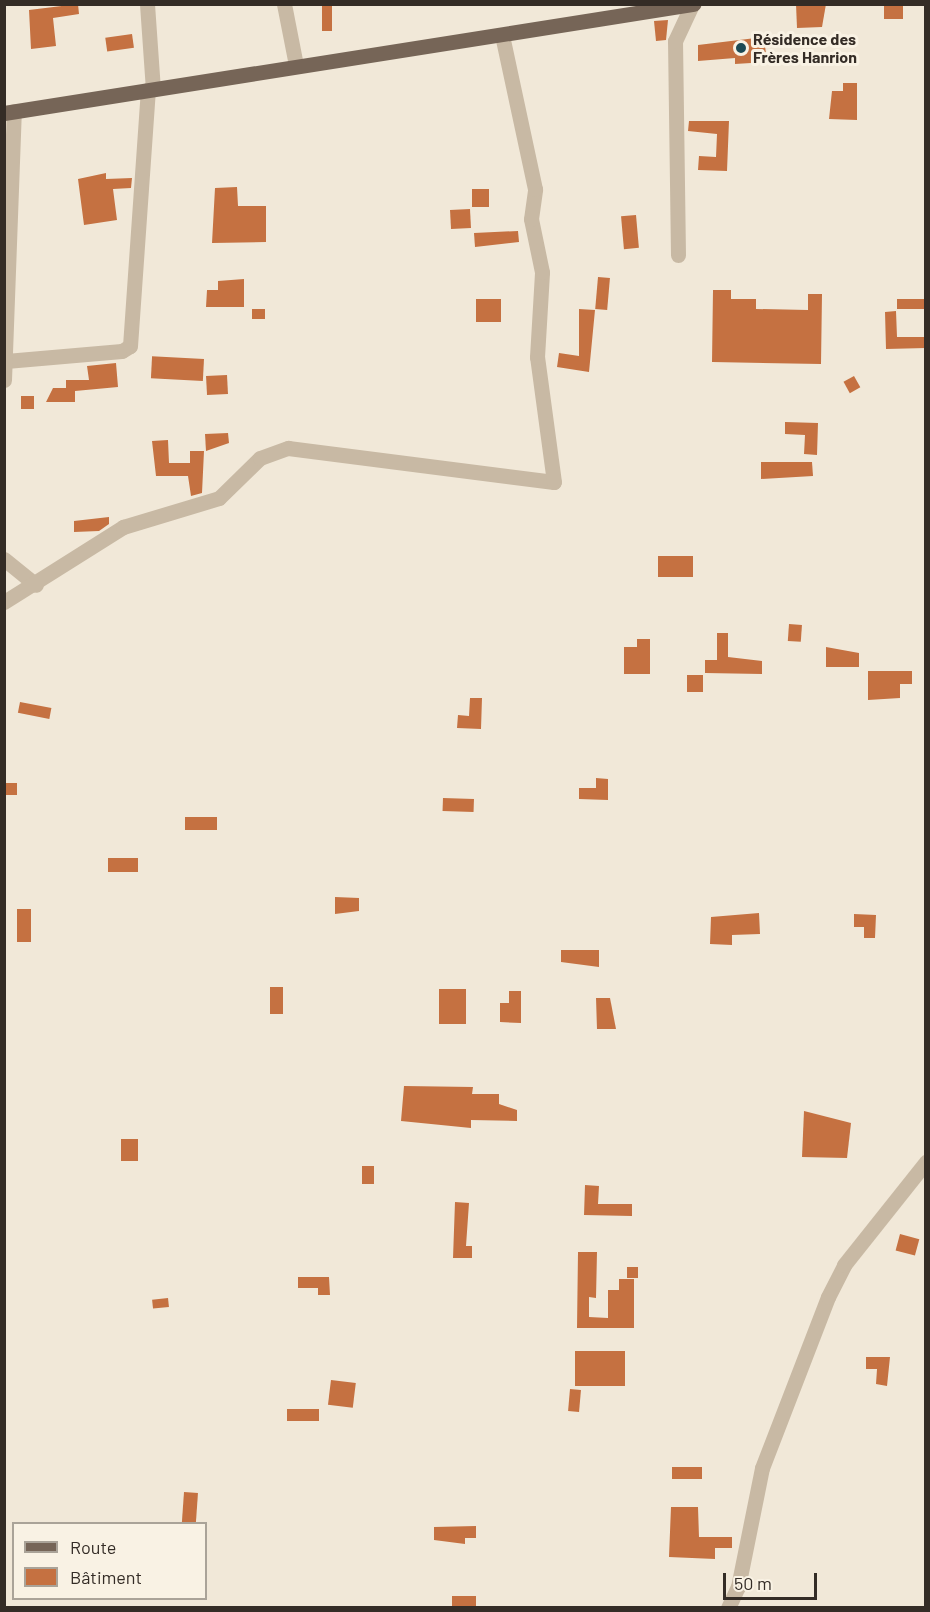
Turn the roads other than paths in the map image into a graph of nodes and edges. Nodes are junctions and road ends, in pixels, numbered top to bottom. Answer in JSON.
{"nodes":[{"id":1,"x":147,"y":4,"type":"edge"},
{"id":2,"x":284,"y":4,"type":"edge"},
{"id":3,"x":692,"y":5,"type":"edge"},
{"id":4,"x":502,"y":35,"type":"junction"},
{"id":5,"x":296,"y":65,"type":"junction"},
{"id":6,"x":151,"y":89,"type":"junction"},
{"id":7,"x":9,"y":112,"type":"edge"},
{"id":8,"x":678,"y":255,"type":"dead end"},
{"id":9,"x":6,"y":361,"type":"edge"},
{"id":10,"x":4,"y":380,"type":"edge"},
{"id":11,"x":4,"y":559,"type":"edge"},
{"id":12,"x":36,"y":585,"type":"junction"},
{"id":13,"x":4,"y":602,"type":"edge"},
{"id":14,"x":926,"y":1162,"type":"edge"},
{"id":15,"x":728,"y":1608,"type":"edge"}],
"edges":[{"from":1,"to":6,"type":"street"},
{"from":2,"to":5,"type":"street"},
{"from":3,"to":4,"type":"main road"},
{"from":3,"to":8,"type":"street"},
{"from":4,"to":5,"type":"main road"},
{"from":4,"to":12,"type":"street"},
{"from":5,"to":6,"type":"main road"},
{"from":6,"to":7,"type":"main road"},
{"from":6,"to":9,"type":"street"},
{"from":7,"to":9,"type":"street"},
{"from":9,"to":10,"type":"street"},
{"from":11,"to":12,"type":"street"},
{"from":12,"to":13,"type":"street"},
{"from":14,"to":15,"type":"street"}]}
